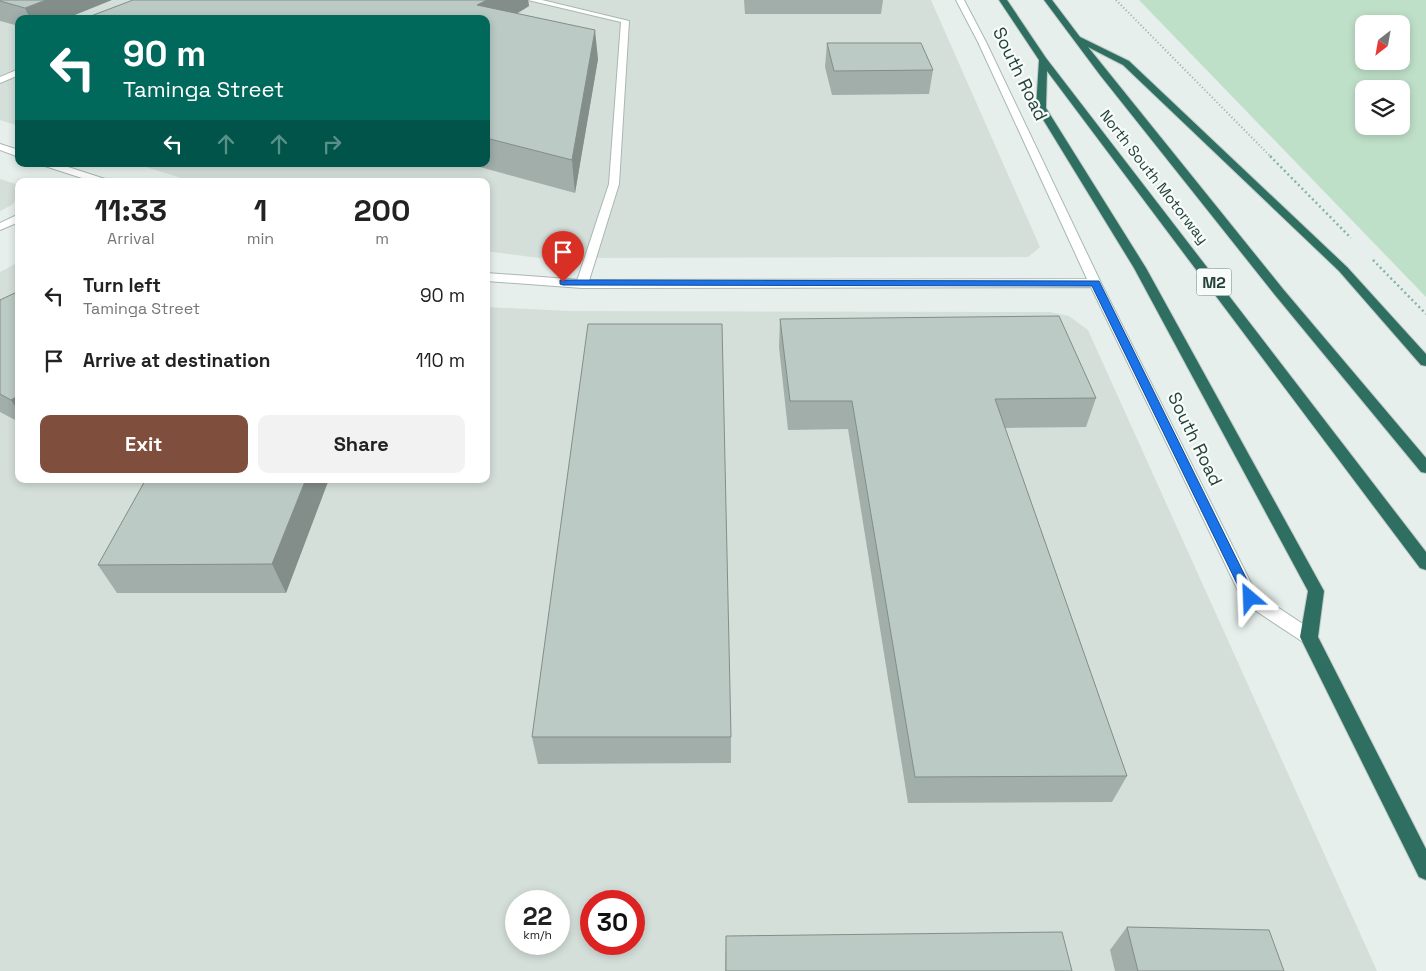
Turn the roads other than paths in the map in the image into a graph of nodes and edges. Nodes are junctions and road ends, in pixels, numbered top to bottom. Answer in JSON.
{"nodes":[{"id":1,"x":532,"y":0,"type":"edge"},
{"id":2,"x":960,"y":0,"type":"edge"},
{"id":3,"x":1002,"y":0,"type":"edge"},
{"id":4,"x":1048,"y":0,"type":"edge"},
{"id":5,"x":1074,"y":37,"type":"junction"},
{"id":6,"x":1042,"y":60,"type":"junction"},
{"id":7,"x":15,"y":74,"type":"edge"},
{"id":8,"x":0,"y":80,"type":"edge"},
{"id":9,"x":0,"y":147,"type":"edge"},
{"id":10,"x":15,"y":153,"type":"edge"},
{"id":11,"x":57,"y":167,"type":"edge"},
{"id":12,"x":88,"y":178,"type":"edge"},
{"id":13,"x":15,"y":219,"type":"edge"},
{"id":14,"x":0,"y":227,"type":"edge"},
{"id":15,"x":490,"y":277,"type":"edge"},
{"id":16,"x":1095,"y":283,"type":"junction"},
{"id":17,"x":582,"y":284,"type":"junction"},
{"id":18,"x":1426,"y":362,"type":"edge"},
{"id":19,"x":1426,"y":468,"type":"edge"},
{"id":20,"x":1426,"y":564,"type":"edge"},
{"id":21,"x":1309,"y":637,"type":"junction"},
{"id":22,"x":1426,"y":870,"type":"edge"}],
"edges":[{"from":1,"to":17,"type":"street"},
{"from":2,"to":16,"type":"street","name":"South Road"},
{"from":3,"to":6,"type":"highway","name":"North South Motorway","number":"M2"},
{"from":4,"to":5,"type":"highway","name":"North South Motorway","number":"M2"},
{"from":5,"to":18,"type":"highway"},
{"from":5,"to":19,"type":"highway","name":"North South Motorway","number":"M2"},
{"from":6,"to":20,"type":"highway","name":"North South Motorway","number":"M2"},
{"from":6,"to":21,"type":"highway"},
{"from":7,"to":8,"type":"street"},
{"from":9,"to":10,"type":"street"},
{"from":11,"to":12,"type":"street"},
{"from":13,"to":14,"type":"street"},
{"from":15,"to":17,"type":"street"},
{"from":16,"to":17,"type":"street"},
{"from":16,"to":21,"type":"street","name":"South Road"},
{"from":21,"to":22,"type":"highway","name":"South Road"}]}
